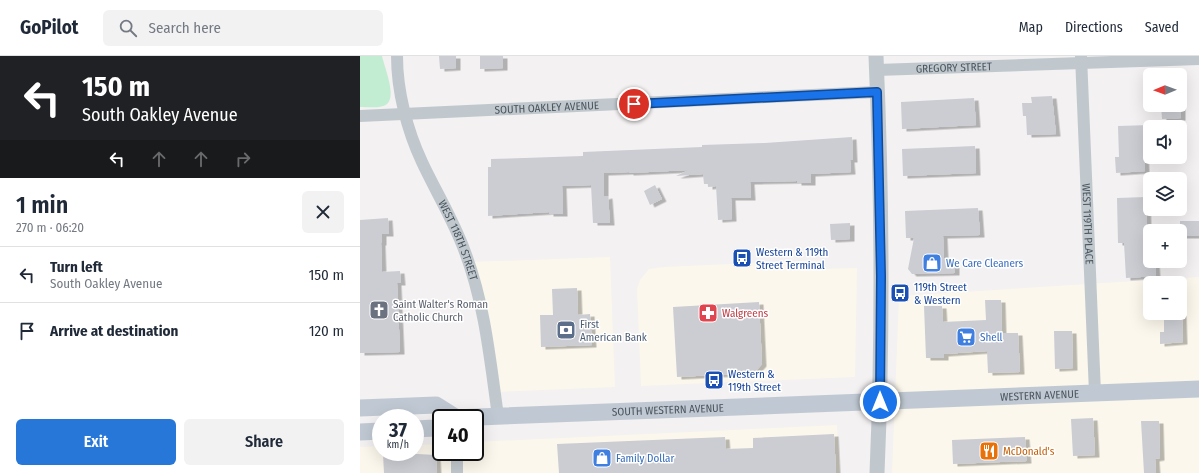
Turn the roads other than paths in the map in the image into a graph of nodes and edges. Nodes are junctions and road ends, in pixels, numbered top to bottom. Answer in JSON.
{"nodes":[{"id":1,"x":392,"y":56,"type":"edge"},
{"id":2,"x":397,"y":56,"type":"edge"},
{"id":3,"x":1199,"y":59,"type":"edge"},
{"id":4,"x":1081,"y":60,"type":"edge"},
{"id":5,"x":876,"y":63,"type":"edge"},
{"id":6,"x":397,"y":72,"type":"junction"},
{"id":7,"x":877,"y":92,"type":"junction"},
{"id":8,"x":405,"y":114,"type":"junction"},
{"id":9,"x":360,"y":116,"type":"edge"},
{"id":10,"x":1199,"y":389,"type":"edge"},
{"id":11,"x":1094,"y":393,"type":"junction"},
{"id":12,"x":880,"y":402,"type":"junction"},
{"id":13,"x":360,"y":408,"type":"edge"},
{"id":14,"x":440,"y":409,"type":"edge"},
{"id":15,"x":498,"y":416,"type":"junction"},
{"id":16,"x":484,"y":417,"type":"edge"},
{"id":17,"x":372,"y":431,"type":"edge"},
{"id":18,"x":360,"y":432,"type":"edge"},
{"id":19,"x":456,"y":461,"type":"edge"},
{"id":20,"x":457,"y":473,"type":"edge"},
{"id":21,"x":877,"y":473,"type":"edge"}],
"edges":[{"from":1,"to":6,"type":"street","name":"WEST 118TH STREET"},
{"from":2,"to":6,"type":"street","name":"WEST 118TH STREET"},
{"from":3,"to":4,"type":"street","name":"GREGORY STREET"},
{"from":4,"to":5,"type":"street","name":"GREGORY STREET"},
{"from":4,"to":11,"type":"street","name":"WEST 119TH PLACE"},
{"from":5,"to":7,"type":"street"},
{"from":6,"to":8,"type":"street","name":"WEST 118TH STREET"},
{"from":7,"to":8,"type":"street","name":"SOUTH OAKLEY AVENUE"},
{"from":7,"to":12,"type":"street"},
{"from":8,"to":9,"type":"street","name":"SOUTH OAKLEY AVENUE"},
{"from":8,"to":15,"type":"street","name":"WEST 118TH STREET"},
{"from":10,"to":11,"type":"main road","name":"WESTERN AVENUE"},
{"from":11,"to":12,"type":"main road","name":"WESTERN AVENUE"},
{"from":12,"to":15,"type":"main road","name":"SOUTH WESTERN AVENUE"},
{"from":12,"to":21,"type":"street"},
{"from":13,"to":14,"type":"main road"},
{"from":15,"to":16,"type":"main road","name":"SOUTH WESTERN AVENUE"},
{"from":17,"to":18,"type":"main road"},
{"from":19,"to":20,"type":"street"}]}
